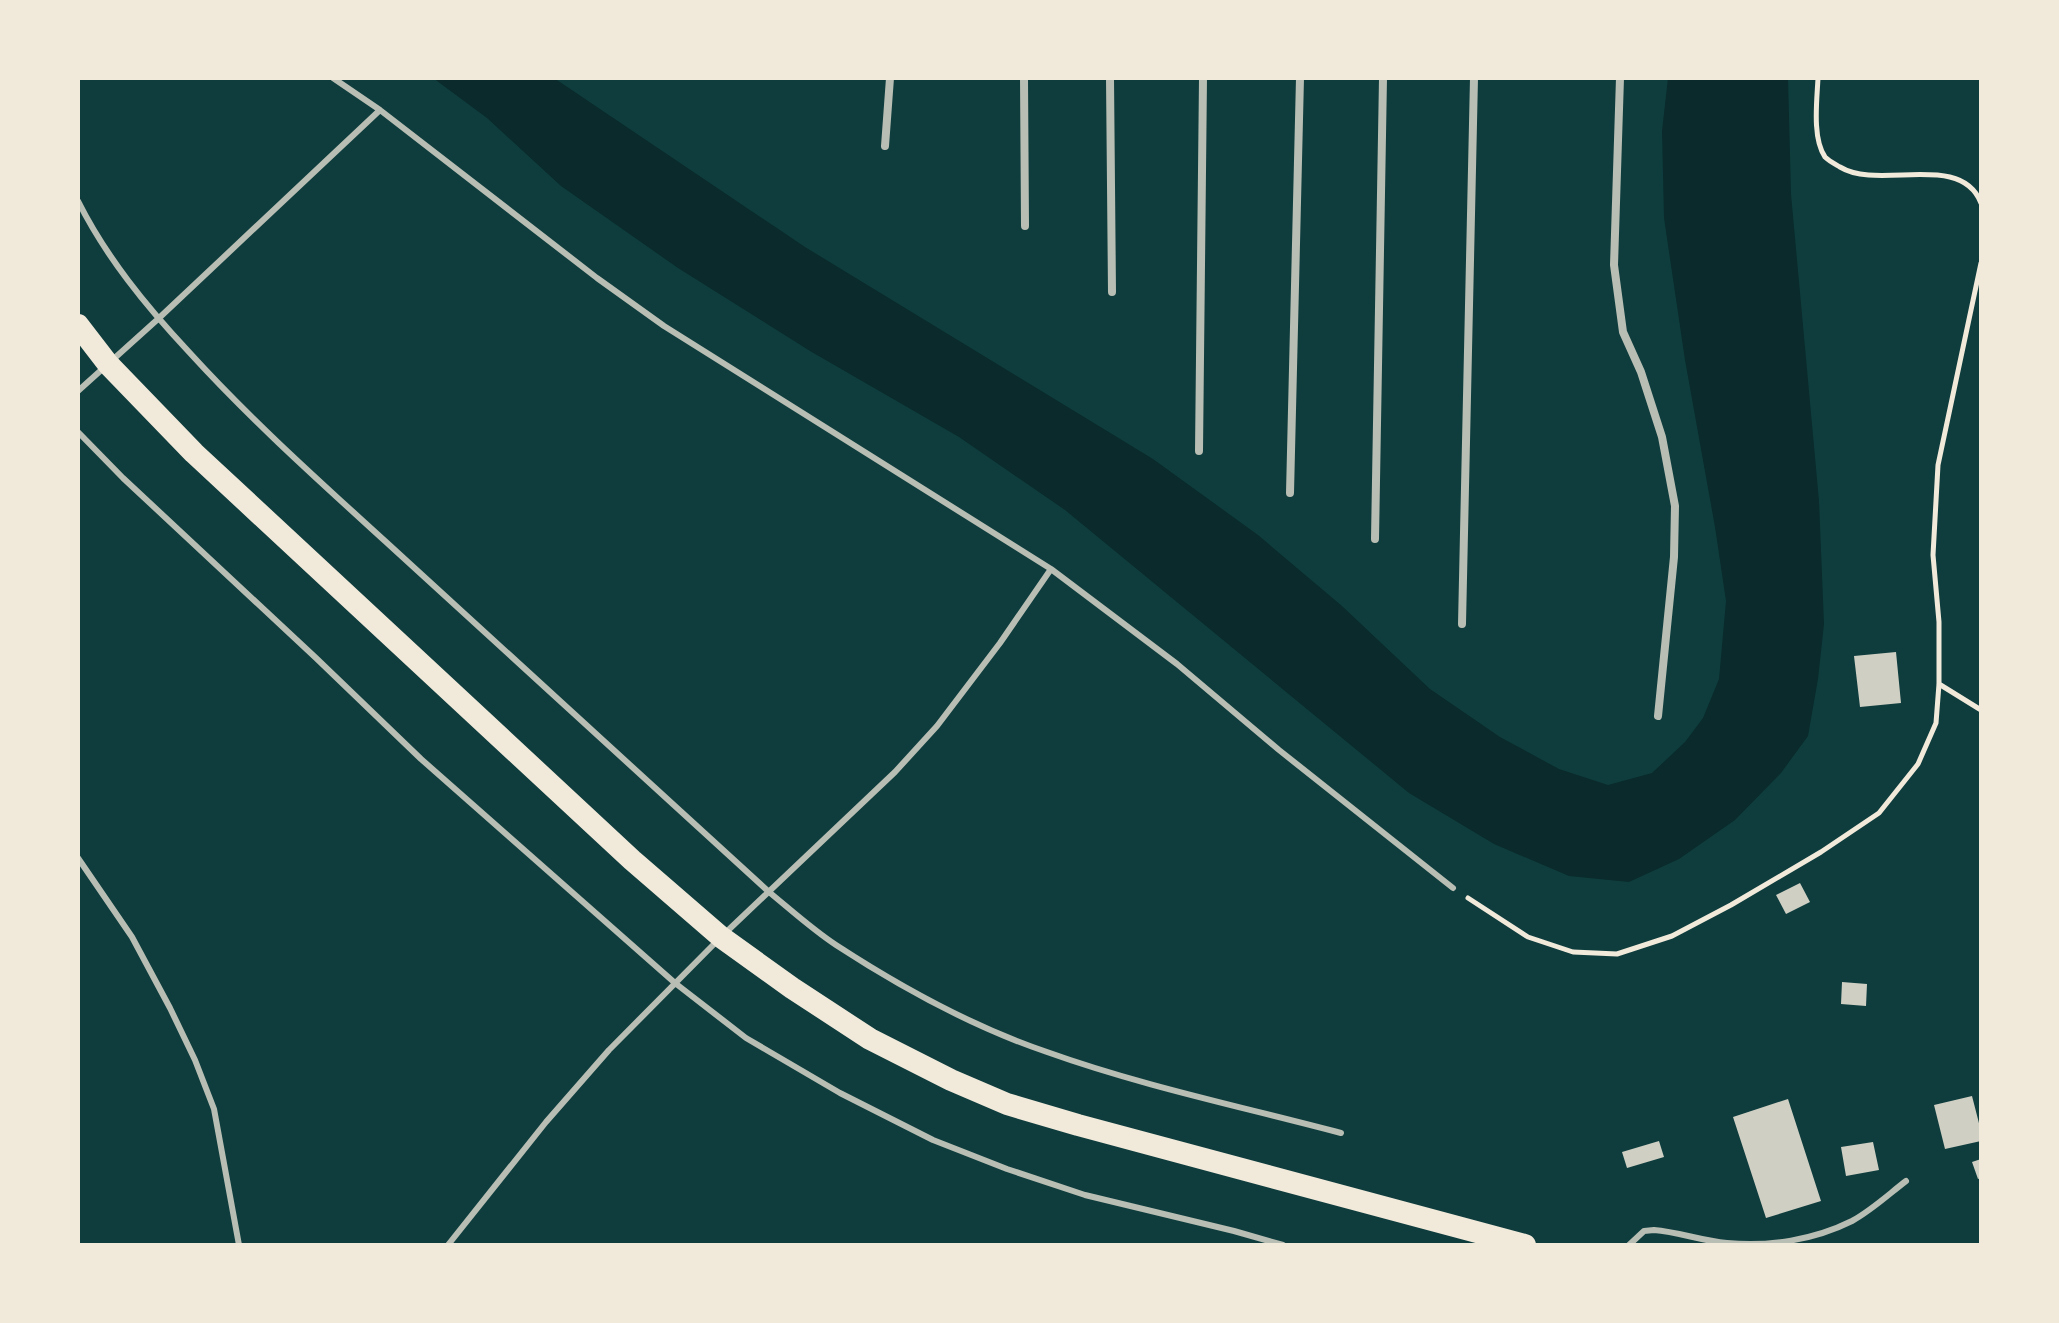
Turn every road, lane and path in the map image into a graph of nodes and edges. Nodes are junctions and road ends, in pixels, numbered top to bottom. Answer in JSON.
{"nodes":[{"id":1,"x":333,"y":78,"type":"edge"},
{"id":2,"x":890,"y":78,"type":"edge"},
{"id":3,"x":1024,"y":78,"type":"edge"},
{"id":4,"x":1110,"y":78,"type":"edge"},
{"id":5,"x":1203,"y":78,"type":"edge"},
{"id":6,"x":1300,"y":78,"type":"edge"},
{"id":7,"x":1383,"y":78,"type":"edge"},
{"id":8,"x":1474,"y":78,"type":"edge"},
{"id":9,"x":1620,"y":78,"type":"edge"},
{"id":10,"x":1818,"y":78,"type":"edge"},
{"id":11,"x":380,"y":110,"type":"junction"},
{"id":12,"x":885,"y":146,"type":"dead end"},
{"id":13,"x":78,"y":201,"type":"edge"},
{"id":14,"x":1981,"y":203,"type":"edge"},
{"id":15,"x":1025,"y":226,"type":"dead end"},
{"id":16,"x":1981,"y":263,"type":"edge"},
{"id":17,"x":1112,"y":292,"type":"dead end"},
{"id":18,"x":158,"y":319,"type":"junction"},
{"id":19,"x":78,"y":325,"type":"edge"},
{"id":20,"x":108,"y":364,"type":"junction"},
{"id":21,"x":78,"y":391,"type":"edge"},
{"id":22,"x":78,"y":432,"type":"edge"},
{"id":23,"x":1199,"y":451,"type":"dead end"},
{"id":24,"x":1290,"y":493,"type":"dead end"},
{"id":25,"x":1375,"y":539,"type":"dead end"},
{"id":26,"x":1051,"y":569,"type":"junction"},
{"id":27,"x":1462,"y":624,"type":"dead end"},
{"id":28,"x":1939,"y":684,"type":"junction"},
{"id":29,"x":1981,"y":710,"type":"edge"},
{"id":30,"x":1658,"y":716,"type":"dead end"},
{"id":31,"x":78,"y":858,"type":"edge"},
{"id":32,"x":1453,"y":888,"type":"joint"},
{"id":33,"x":769,"y":892,"type":"junction"},
{"id":34,"x":721,"y":937,"type":"junction"},
{"id":35,"x":675,"y":983,"type":"junction"},
{"id":36,"x":1341,"y":1133,"type":"dead end"},
{"id":37,"x":1906,"y":1181,"type":"dead end"},
{"id":38,"x":239,"y":1245,"type":"edge"},
{"id":39,"x":448,"y":1245,"type":"edge"},
{"id":40,"x":1283,"y":1245,"type":"edge"},
{"id":41,"x":1525,"y":1245,"type":"edge"},
{"id":42,"x":1629,"y":1245,"type":"edge"}],
"edges":[{"from":1,"to":11,"type":"lane"},
{"from":2,"to":12,"type":"street"},
{"from":3,"to":15,"type":"street"},
{"from":4,"to":17,"type":"street"},
{"from":5,"to":23,"type":"street"},
{"from":6,"to":24,"type":"street"},
{"from":7,"to":25,"type":"street"},
{"from":8,"to":27,"type":"street"},
{"from":9,"to":30,"type":"street"},
{"from":10,"to":14,"type":"path"},
{"from":11,"to":18,"type":"lane"},
{"from":11,"to":26,"type":"lane"},
{"from":13,"to":18,"type":"lane"},
{"from":16,"to":28,"type":"path"},
{"from":18,"to":20,"type":"lane"},
{"from":18,"to":33,"type":"lane"},
{"from":19,"to":20,"type":"highway"},
{"from":20,"to":21,"type":"lane"},
{"from":20,"to":34,"type":"highway"},
{"from":22,"to":35,"type":"lane"},
{"from":26,"to":32,"type":"lane"},
{"from":26,"to":33,"type":"lane"},
{"from":28,"to":29,"type":"path"},
{"from":28,"to":32,"type":"path"},
{"from":31,"to":38,"type":"lane"},
{"from":33,"to":34,"type":"lane"},
{"from":33,"to":36,"type":"lane"},
{"from":34,"to":35,"type":"lane"},
{"from":34,"to":41,"type":"highway"},
{"from":35,"to":39,"type":"lane"},
{"from":35,"to":40,"type":"lane"},
{"from":37,"to":42,"type":"lane"}]}
